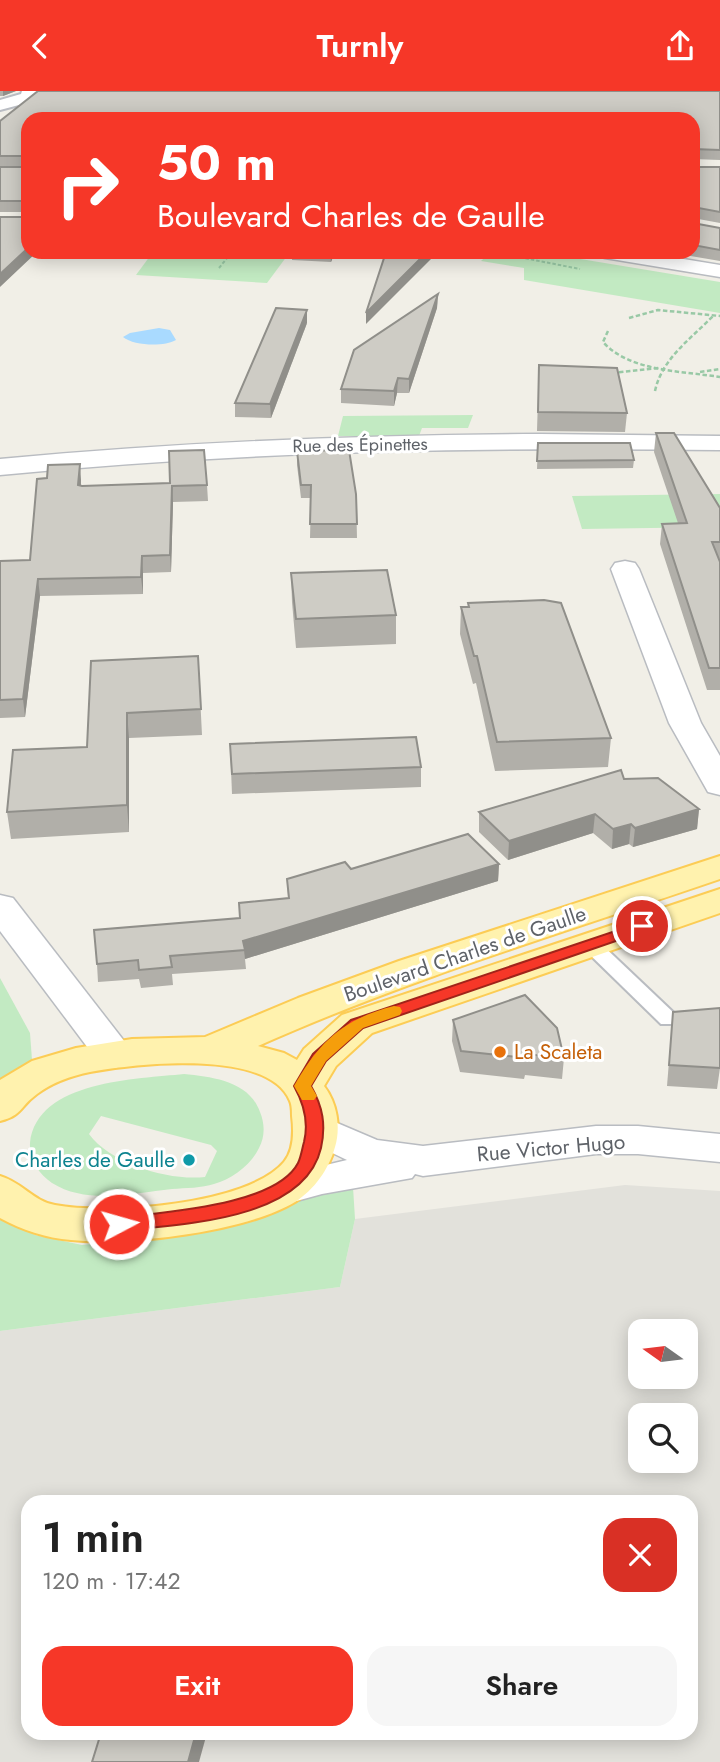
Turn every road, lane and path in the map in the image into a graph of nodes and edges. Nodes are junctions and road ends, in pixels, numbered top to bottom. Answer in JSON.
{"nodes":[{"id":1,"x":30,"y":91,"type":"edge"},
{"id":2,"x":0,"y":105,"type":"edge"},
{"id":3,"x":226,"y":259,"type":"edge"},
{"id":4,"x":647,"y":259,"type":"edge"},
{"id":5,"x":219,"y":268,"type":"dead end"},
{"id":6,"x":720,"y":271,"type":"edge"},
{"id":7,"x":714,"y":315,"type":"junction"},
{"id":8,"x":720,"y":316,"type":"edge"},
{"id":9,"x":629,"y":317,"type":"dead end"},
{"id":10,"x":608,"y":331,"type":"dead end"},
{"id":11,"x":664,"y":368,"type":"junction"},
{"id":12,"x":720,"y":369,"type":"edge"},
{"id":13,"x":610,"y":373,"type":"edge"},
{"id":14,"x":698,"y":373,"type":"junction"},
{"id":15,"x":720,"y":377,"type":"edge"},
{"id":16,"x":655,"y":391,"type":"dead end"},
{"id":17,"x":720,"y":443,"type":"edge"},
{"id":18,"x":0,"y":467,"type":"edge"},
{"id":19,"x":625,"y":569,"type":"dead end"},
{"id":20,"x":720,"y":785,"type":"edge"},
{"id":21,"x":720,"y":867,"type":"edge"},
{"id":22,"x":720,"y":900,"type":"edge"},
{"id":23,"x":0,"y":906,"type":"edge"},
{"id":24,"x":590,"y":944,"type":"junction"},
{"id":25,"x":668,"y":1019,"type":"dead end"},
{"id":26,"x":214,"y":1049,"type":"junction"},
{"id":27,"x":114,"y":1055,"type":"junction"},
{"id":28,"x":303,"y":1086,"type":"junction"},
{"id":29,"x":0,"y":1107,"type":"edge"},
{"id":30,"x":316,"y":1128,"type":"junction"},
{"id":31,"x":720,"y":1148,"type":"edge"},
{"id":32,"x":423,"y":1161,"type":"junction"},
{"id":33,"x":278,"y":1191,"type":"junction"},
{"id":34,"x":0,"y":1192,"type":"edge"}],
"edges":[{"from":1,"to":2,"type":"main road"},
{"from":3,"to":5,"type":"path"},
{"from":4,"to":6,"type":"street"},
{"from":7,"to":8,"type":"path"},
{"from":7,"to":9,"type":"path"},
{"from":7,"to":11,"type":"path"},
{"from":10,"to":11,"type":"path"},
{"from":11,"to":13,"type":"path"},
{"from":11,"to":14,"type":"path"},
{"from":11,"to":16,"type":"path"},
{"from":12,"to":14,"type":"path"},
{"from":14,"to":15,"type":"path"},
{"from":17,"to":18,"type":"street","name":"Rue des Épinettes"},
{"from":19,"to":20,"type":"street"},
{"from":21,"to":26,"type":"main road","name":"Boulevard Charles de Gaulle"},
{"from":22,"to":24,"type":"main road","name":"Boulevard Charles de Gaulle"},
{"from":23,"to":27,"type":"street"},
{"from":24,"to":25,"type":"lane"},
{"from":24,"to":28,"type":"main road","name":"Boulevard Charles de Gaulle"},
{"from":26,"to":27,"type":"main road"},
{"from":26,"to":28,"type":"main road"},
{"from":27,"to":29,"type":"main road"},
{"from":28,"to":30,"type":"main road"},
{"from":30,"to":32,"type":"street","name":"Rue Victor Hugo"},
{"from":30,"to":33,"type":"main road"},
{"from":31,"to":32,"type":"street","name":"Rue Victor Hugo"},
{"from":32,"to":33,"type":"street","name":"Rue Victor Hugo"},
{"from":33,"to":34,"type":"main road"}]}
